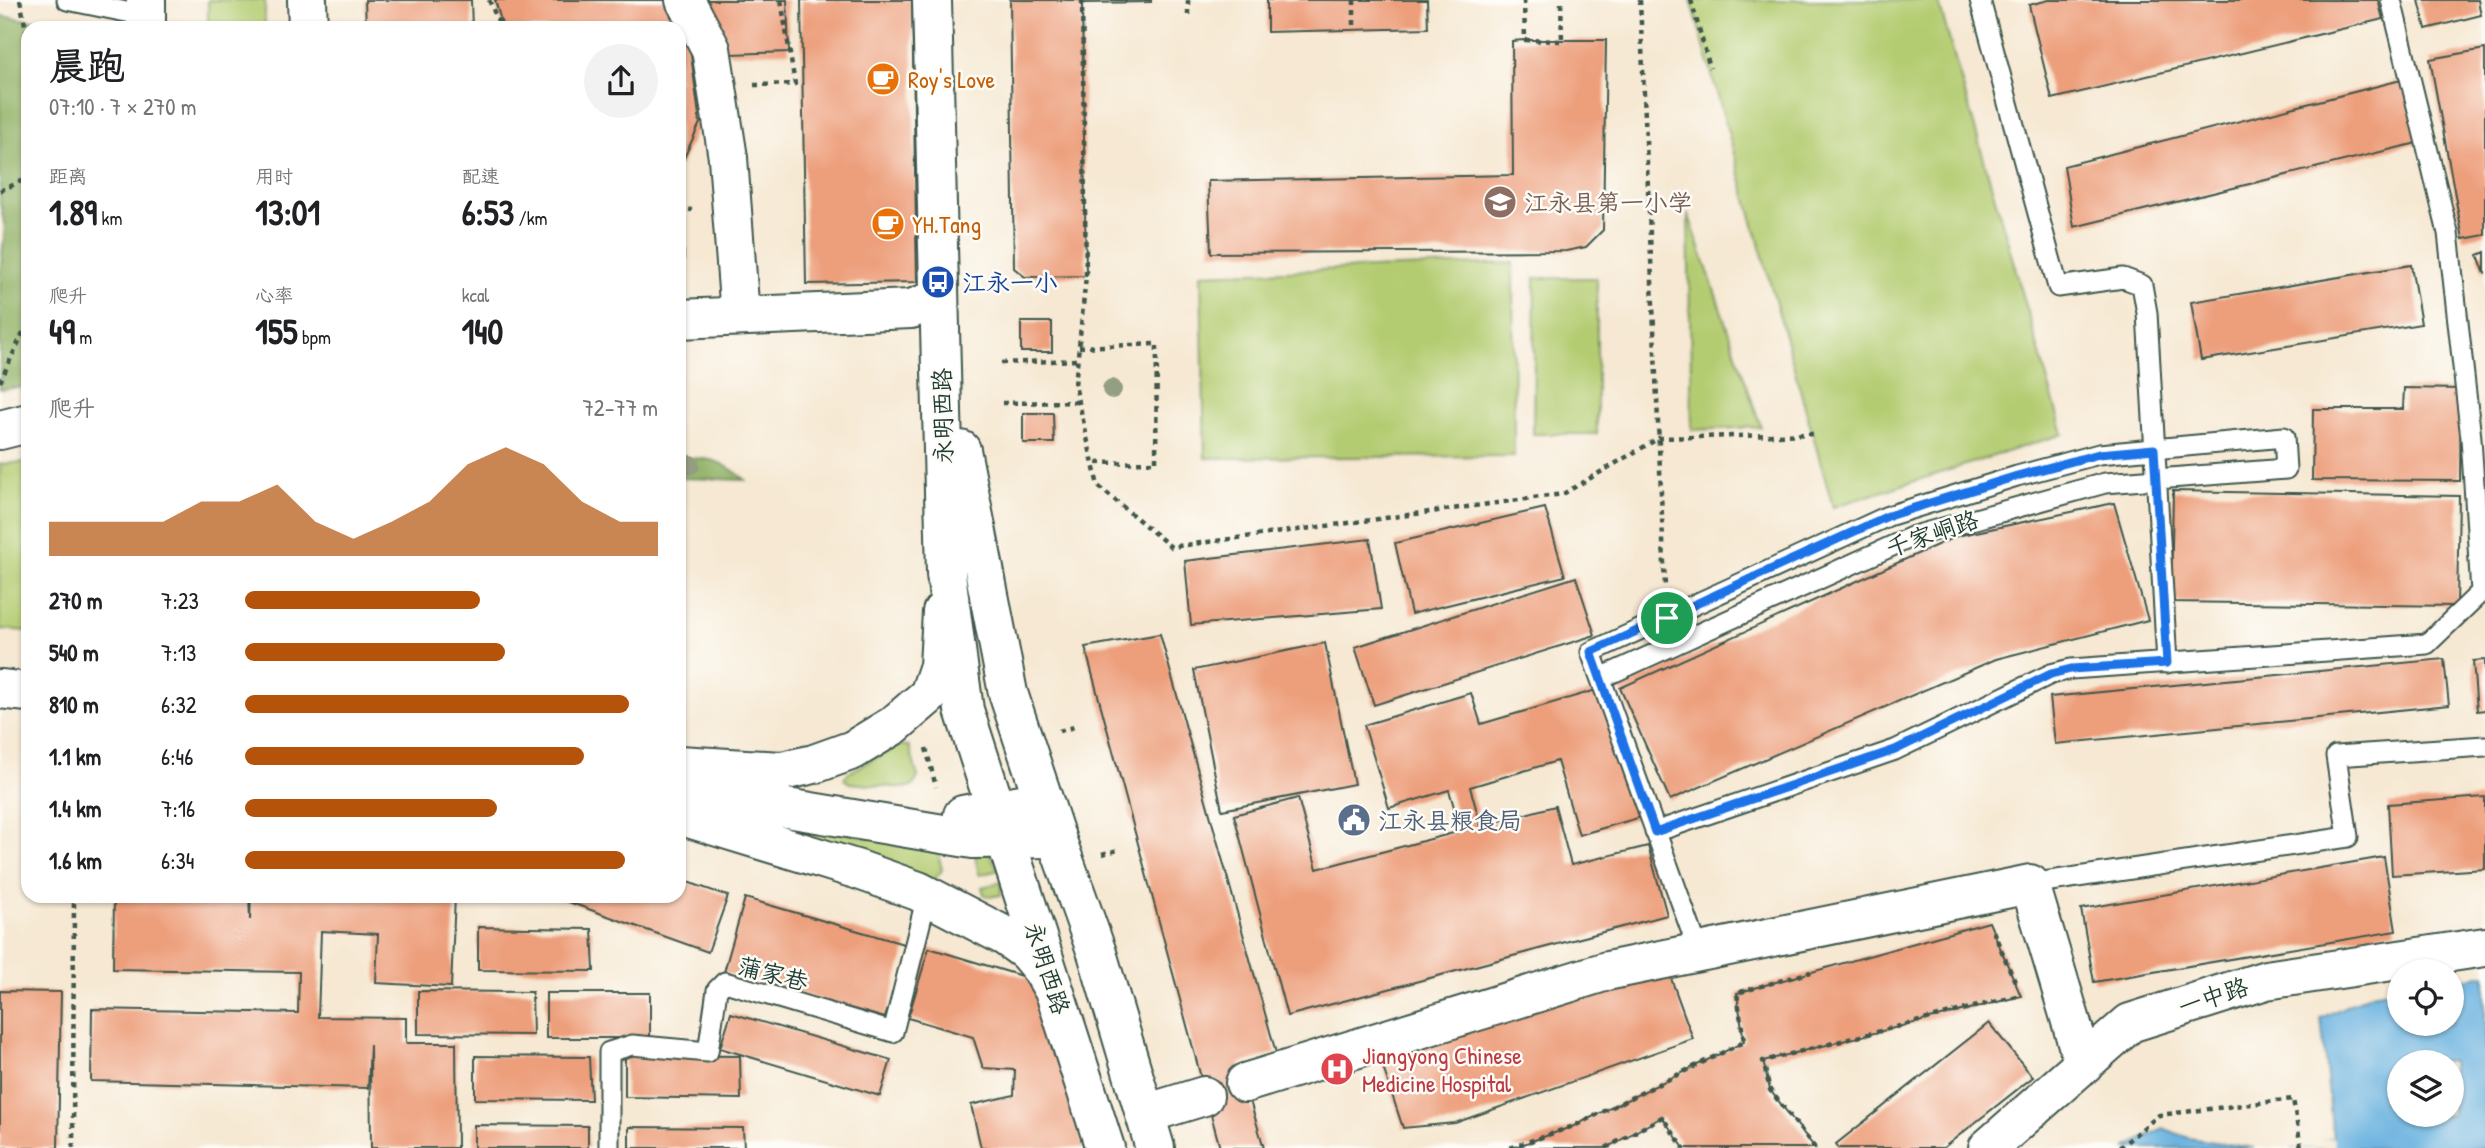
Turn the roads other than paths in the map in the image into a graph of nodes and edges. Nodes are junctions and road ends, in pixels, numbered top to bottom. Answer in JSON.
{"nodes":[{"id":1,"x":67,"y":0,"type":"edge"},
{"id":2,"x":307,"y":0,"type":"edge"},
{"id":3,"x":685,"y":0,"type":"edge"},
{"id":4,"x":932,"y":0,"type":"edge"},
{"id":5,"x":1980,"y":0,"type":"edge"},
{"id":6,"x":2391,"y":0,"type":"edge"},
{"id":7,"x":146,"y":15,"type":"edge"},
{"id":8,"x":307,"y":21,"type":"edge"},
{"id":9,"x":938,"y":299,"type":"junction"},
{"id":10,"x":740,"y":316,"type":"junction"},
{"id":11,"x":686,"y":319,"type":"edge"},
{"id":12,"x":941,"y":356,"type":"junction"},
{"id":13,"x":21,"y":424,"type":"edge"},
{"id":14,"x":0,"y":427,"type":"edge"},
{"id":15,"x":2154,"y":449,"type":"junction"},
{"id":16,"x":2157,"y":479,"type":"junction"},
{"id":17,"x":945,"y":558,"type":"junction"},
{"id":18,"x":2167,"y":663,"type":"junction"},
{"id":19,"x":1601,"y":678,"type":"junction"},
{"id":20,"x":0,"y":689,"type":"edge"},
{"id":21,"x":21,"y":691,"type":"edge"},
{"id":22,"x":2485,"y":746,"type":"edge"},
{"id":23,"x":686,"y":765,"type":"edge"},
{"id":24,"x":686,"y":775,"type":"edge"},
{"id":25,"x":686,"y":791,"type":"edge"},
{"id":26,"x":1043,"y":800,"type":"junction"},
{"id":27,"x":686,"y":817,"type":"edge"},
{"id":28,"x":1002,"y":825,"type":"junction"},
{"id":29,"x":1655,"y":832,"type":"junction"},
{"id":30,"x":1056,"y":838,"type":"junction"},
{"id":31,"x":2030,"y":884,"type":"junction"},
{"id":32,"x":927,"y":896,"type":"junction"},
{"id":33,"x":2485,"y":947,"type":"edge"},
{"id":34,"x":1699,"y":952,"type":"junction"},
{"id":35,"x":1058,"y":997,"type":"junction"},
{"id":36,"x":2084,"y":1065,"type":"junction"},
{"id":37,"x":1245,"y":1083,"type":"dead end"},
{"id":38,"x":1204,"y":1096,"type":"dead end"},
{"id":39,"x":1150,"y":1131,"type":"edge"},
{"id":40,"x":610,"y":1148,"type":"edge"},
{"id":41,"x":1105,"y":1148,"type":"edge"},
{"id":42,"x":1988,"y":1148,"type":"edge"}],
"edges":[{"from":1,"to":7,"type":"lane"},
{"from":2,"to":8,"type":"main road"},
{"from":3,"to":10,"type":"main road"},
{"from":4,"to":9,"type":"main road"},
{"from":5,"to":15,"type":"lane"},
{"from":6,"to":18,"type":"lane"},
{"from":9,"to":10,"type":"main road"},
{"from":9,"to":12,"type":"main road"},
{"from":10,"to":11,"type":"main road"},
{"from":12,"to":17,"type":"main road","name":"永明西路"},
{"from":12,"to":26,"type":"main road","name":"永明西路"},
{"from":13,"to":14,"type":"main road"},
{"from":15,"to":16,"type":"lane"},
{"from":15,"to":16,"type":"lane","name":"千家峒路"},
{"from":15,"to":19,"type":"lane","name":"千家峒路"},
{"from":16,"to":18,"type":"lane"},
{"from":16,"to":19,"type":"lane","name":"千家峒路"},
{"from":17,"to":23,"type":"main road"},
{"from":17,"to":28,"type":"main road","name":"永明西路"},
{"from":18,"to":29,"type":"lane"},
{"from":19,"to":29,"type":"lane"},
{"from":20,"to":21,"type":"main road"},
{"from":22,"to":31,"type":"lane"},
{"from":24,"to":28,"type":"main road"},
{"from":25,"to":28,"type":"main road"},
{"from":26,"to":28,"type":"main road"},
{"from":26,"to":30,"type":"main road","name":"永明西路"},
{"from":27,"to":32,"type":"main road"},
{"from":28,"to":30,"type":"main road"},
{"from":28,"to":35,"type":"main road","name":"永明西路"},
{"from":29,"to":34,"type":"lane"},
{"from":30,"to":39,"type":"main road","name":"永明西路"},
{"from":31,"to":34,"type":"main road"},
{"from":31,"to":36,"type":"main road"},
{"from":32,"to":35,"type":"main road"},
{"from":32,"to":40,"type":"lane","name":"蒲家巷"},
{"from":33,"to":36,"type":"main road","name":"一中路"},
{"from":34,"to":37,"type":"main road"},
{"from":35,"to":41,"type":"main road","name":"永明西路"},
{"from":36,"to":42,"type":"main road","name":"一中路"},
{"from":38,"to":39,"type":"main road"}]}
